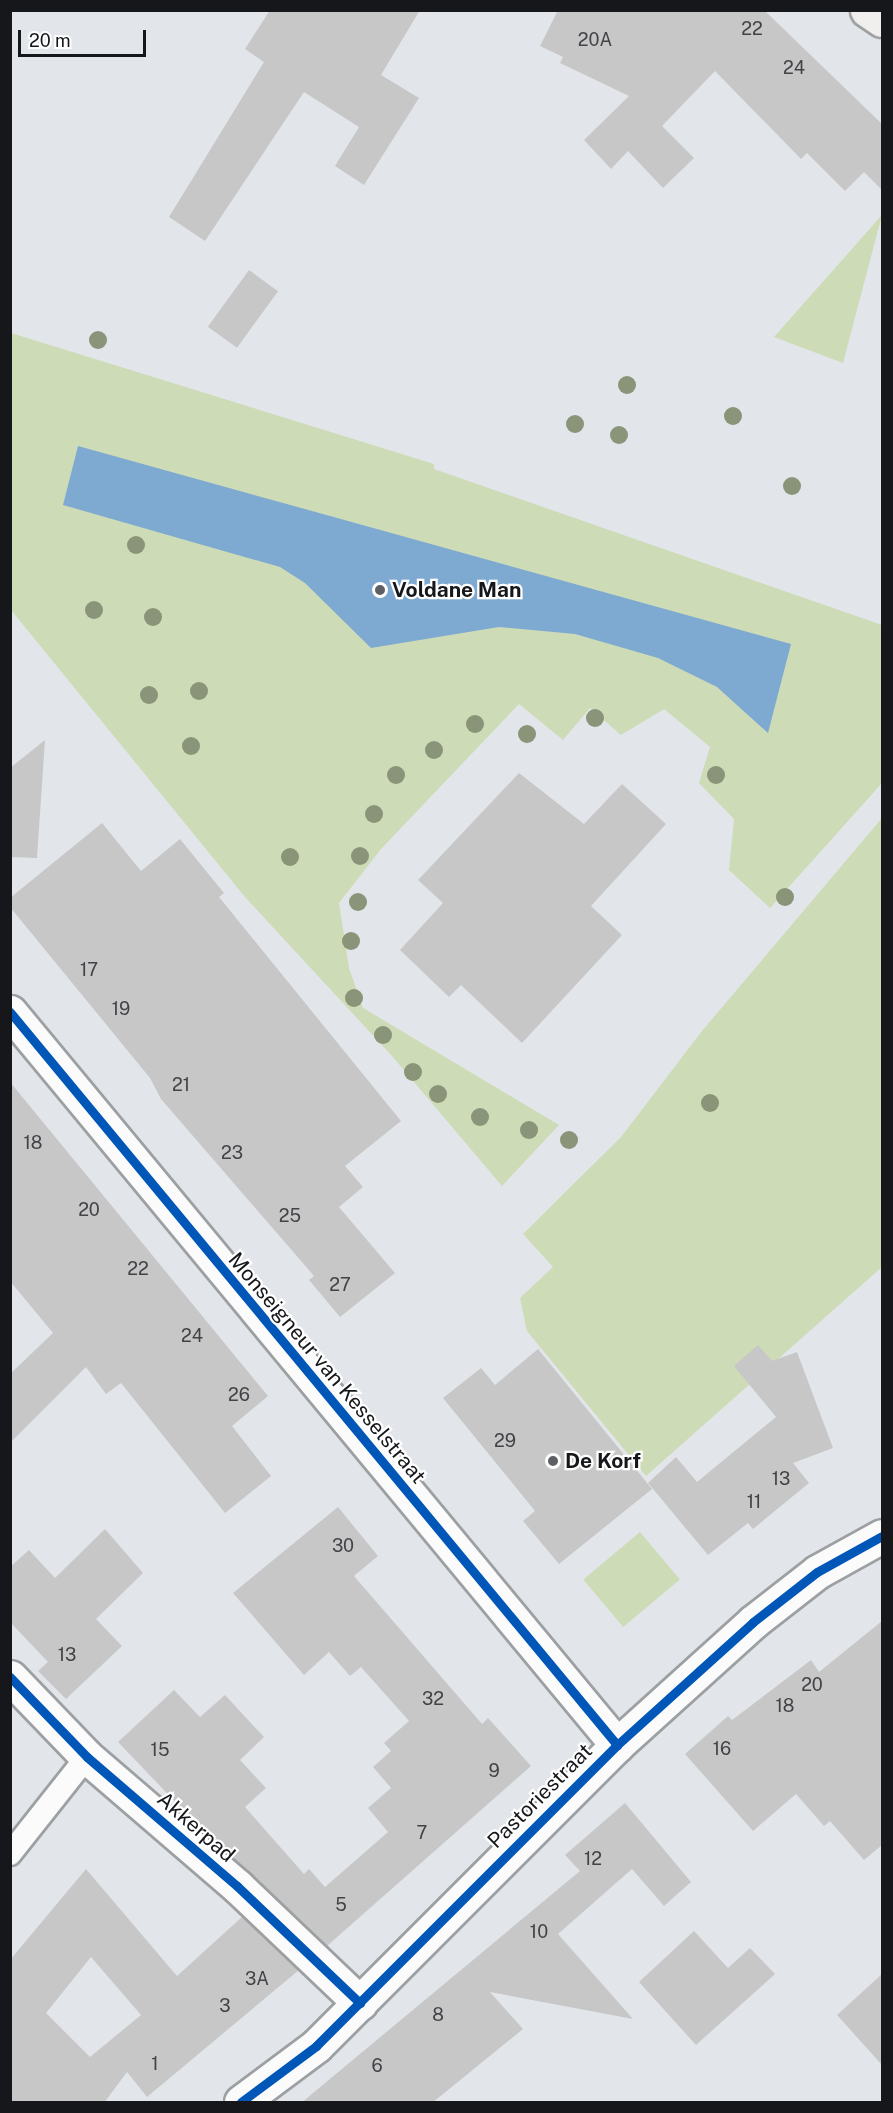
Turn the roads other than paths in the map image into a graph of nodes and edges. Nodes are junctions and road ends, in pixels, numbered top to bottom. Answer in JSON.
{"nodes":[{"id":1,"x":867,"y":10,"type":"edge"},
{"id":2,"x":882,"y":20,"type":"edge"},
{"id":3,"x":10,"y":1012,"type":"edge"},
{"id":4,"x":882,"y":1536,"type":"edge"},
{"id":5,"x":10,"y":1677,"type":"edge"},
{"id":6,"x":617,"y":1745,"type":"junction"},
{"id":7,"x":87,"y":1757,"type":"junction"},
{"id":8,"x":10,"y":1854,"type":"edge"},
{"id":9,"x":360,"y":2003,"type":"junction"},
{"id":10,"x":240,"y":2103,"type":"edge"}],
"edges":[{"from":1,"to":2,"type":"street"},
{"from":3,"to":6,"type":"street","name":"Monseigneur van Kesselstraat"},
{"from":4,"to":6,"type":"street","name":"Pastoriestraat"},
{"from":5,"to":7,"type":"street","name":"Akkerpad"},
{"from":6,"to":9,"type":"street","name":"Pastoriestraat"},
{"from":7,"to":8,"type":"lane"},
{"from":7,"to":9,"type":"street","name":"Akkerpad"},
{"from":9,"to":10,"type":"street","name":"Pastoriestraat"}]}
